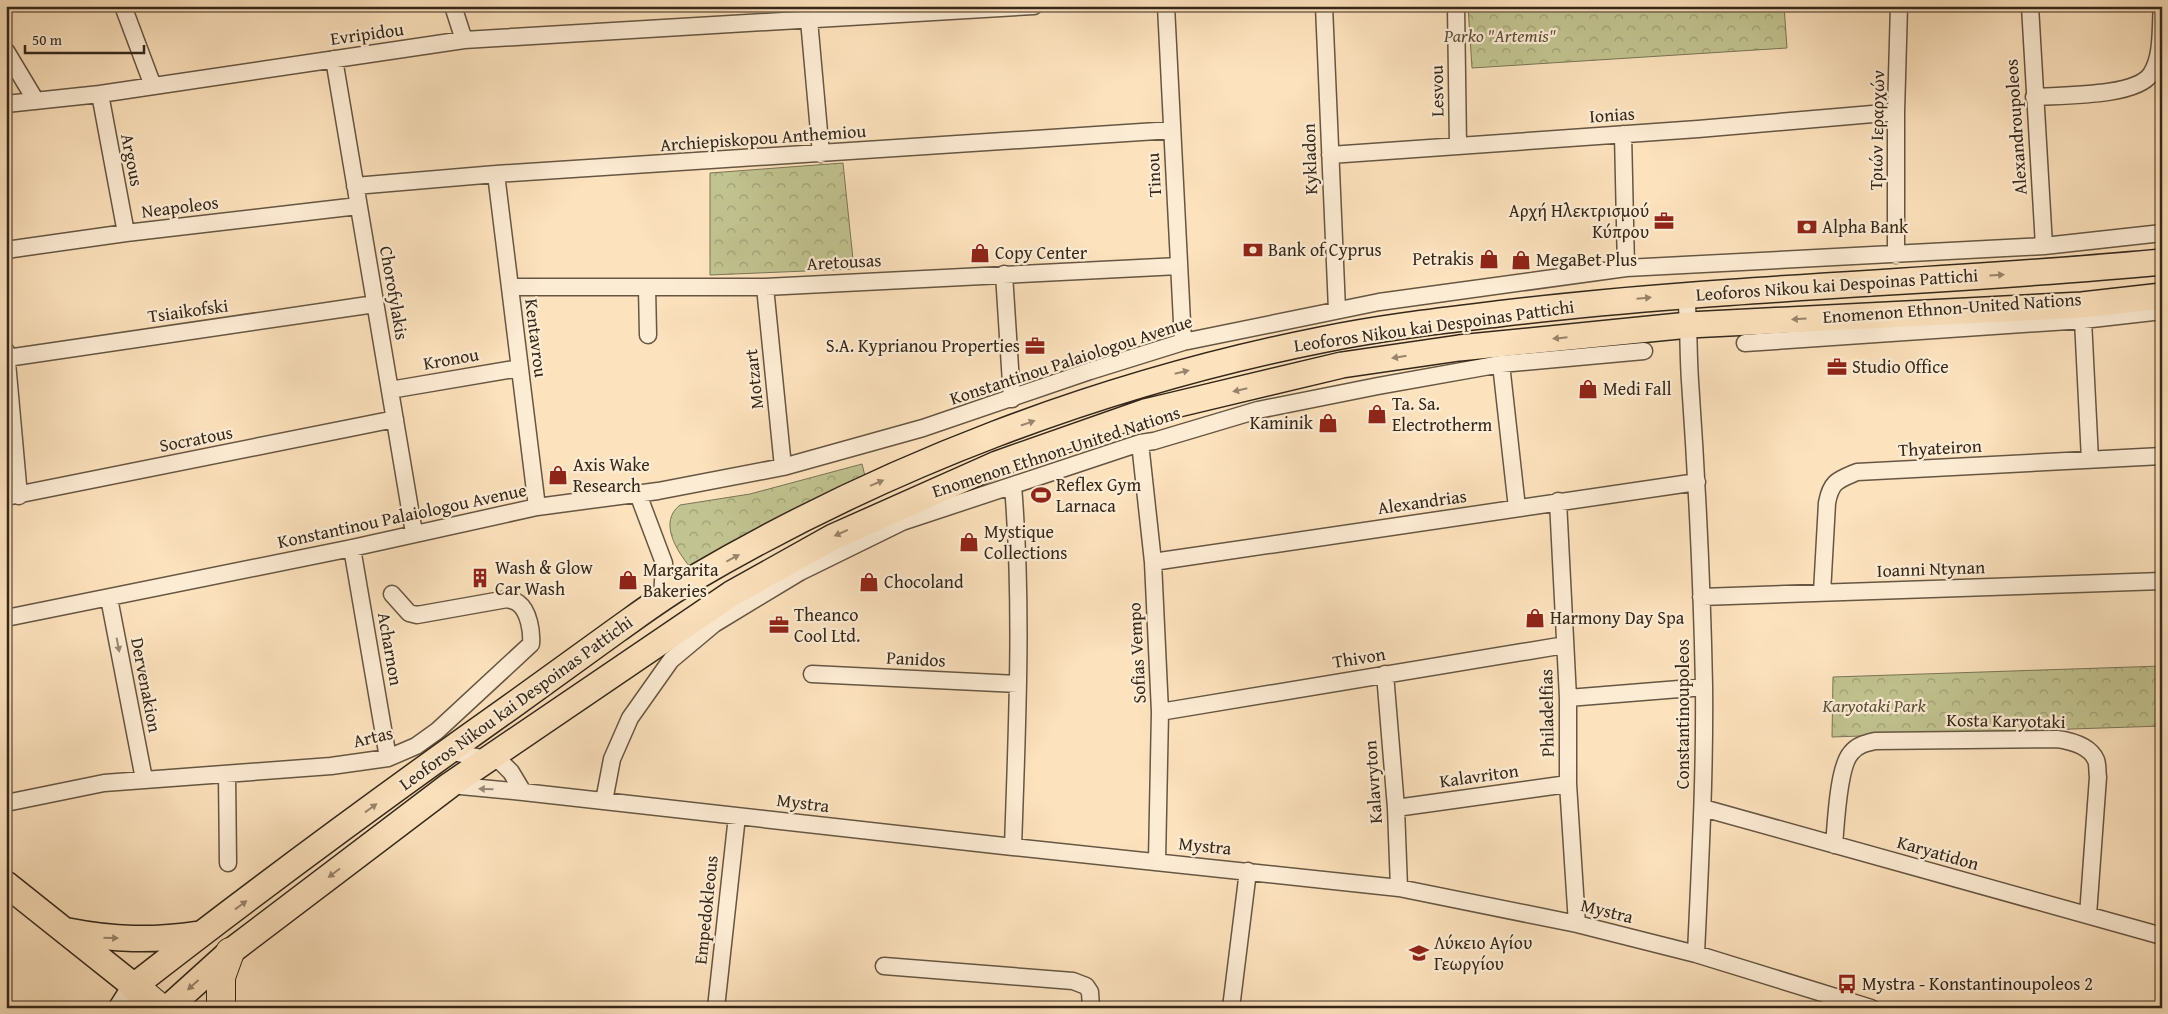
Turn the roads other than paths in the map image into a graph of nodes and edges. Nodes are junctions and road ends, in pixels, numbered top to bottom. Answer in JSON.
{"nodes":[{"id":1,"x":123,"y":6,"type":"edge"},
{"id":2,"x":453,"y":6,"type":"edge"},
{"id":3,"x":1034,"y":6,"type":"edge"},
{"id":4,"x":1166,"y":6,"type":"edge"},
{"id":5,"x":1324,"y":6,"type":"edge"},
{"id":6,"x":1456,"y":6,"type":"edge"},
{"id":7,"x":1899,"y":6,"type":"edge"},
{"id":8,"x":2030,"y":6,"type":"edge"},
{"id":9,"x":2162,"y":6,"type":"edge"},
{"id":10,"x":969,"y":8,"type":"edge"},
{"id":11,"x":809,"y":20,"type":"junction"},
{"id":12,"x":464,"y":40,"type":"junction"},
{"id":13,"x":6,"y":51,"type":"edge"},
{"id":14,"x":334,"y":59,"type":"junction"},
{"id":15,"x":152,"y":86,"type":"junction"},
{"id":16,"x":100,"y":94,"type":"junction"},
{"id":17,"x":2034,"y":97,"type":"junction"},
{"id":18,"x":36,"y":101,"type":"junction"},
{"id":19,"x":6,"y":104,"type":"edge"},
{"id":20,"x":1896,"y":112,"type":"junction"},
{"id":21,"x":1172,"y":130,"type":"junction"},
{"id":22,"x":1623,"y":134,"type":"junction"},
{"id":23,"x":1458,"y":146,"type":"junction"},
{"id":24,"x":821,"y":154,"type":"junction"},
{"id":25,"x":1330,"y":155,"type":"junction"},
{"id":26,"x":496,"y":174,"type":"junction"},
{"id":27,"x":356,"y":186,"type":"junction"},
{"id":28,"x":358,"y":206,"type":"junction"},
{"id":29,"x":2162,"y":232,"type":"edge"},
{"id":30,"x":126,"y":233,"type":"junction"},
{"id":31,"x":2044,"y":246,"type":"junction"},
{"id":32,"x":6,"y":250,"type":"edge"},
{"id":33,"x":1896,"y":255,"type":"junction"},
{"id":34,"x":2162,"y":262,"type":"edge"},
{"id":35,"x":1179,"y":266,"type":"junction"},
{"id":36,"x":1626,"y":268,"type":"junction"},
{"id":37,"x":1004,"y":274,"type":"junction"},
{"id":38,"x":647,"y":287,"type":"junction"},
{"id":39,"x":765,"y":287,"type":"junction"},
{"id":40,"x":510,"y":288,"type":"junction"},
{"id":41,"x":1686,"y":294,"type":"junction"},
{"id":42,"x":2162,"y":296,"type":"edge"},
{"id":43,"x":375,"y":304,"type":"junction"},
{"id":44,"x":1337,"y":310,"type":"junction"},
{"id":45,"x":2162,"y":311,"type":"edge"},
{"id":46,"x":2083,"y":320,"type":"junction"},
{"id":47,"x":1689,"y":325,"type":"junction"},
{"id":48,"x":648,"y":335,"type":"dead end"},
{"id":49,"x":1183,"y":342,"type":"junction"},
{"id":50,"x":1745,"y":343,"type":"dead end"},
{"id":51,"x":1644,"y":351,"type":"dead end"},
{"id":52,"x":7,"y":354,"type":"edge"},
{"id":53,"x":1501,"y":364,"type":"junction"},
{"id":54,"x":520,"y":368,"type":"junction"},
{"id":55,"x":390,"y":390,"type":"junction"},
{"id":56,"x":1012,"y":399,"type":"junction"},
{"id":57,"x":395,"y":419,"type":"junction"},
{"id":58,"x":1140,"y":443,"type":"junction"},
{"id":59,"x":2162,"y":456,"type":"edge"},
{"id":60,"x":2090,"y":460,"type":"junction"},
{"id":61,"x":783,"y":467,"type":"junction"},
{"id":62,"x":1697,"y":482,"type":"junction"},
{"id":63,"x":1013,"y":486,"type":"junction"},
{"id":64,"x":638,"y":494,"type":"junction"},
{"id":65,"x":13,"y":497,"type":"edge"},
{"id":66,"x":1558,"y":501,"type":"junction"},
{"id":67,"x":537,"y":507,"type":"junction"},
{"id":68,"x":1516,"y":508,"type":"junction"},
{"id":69,"x":414,"y":533,"type":"junction"},
{"id":70,"x":352,"y":548,"type":"junction"},
{"id":71,"x":1153,"y":562,"type":"junction"},
{"id":72,"x":664,"y":563,"type":"junction"},
{"id":73,"x":690,"y":580,"type":"junction"},
{"id":74,"x":2162,"y":581,"type":"edge"},
{"id":75,"x":1822,"y":593,"type":"junction"},
{"id":76,"x":392,"y":594,"type":"dead end"},
{"id":77,"x":1701,"y":597,"type":"junction"},
{"id":78,"x":109,"y":598,"type":"junction"},
{"id":79,"x":662,"y":598,"type":"junction"},
{"id":80,"x":6,"y":618,"type":"edge"},
{"id":81,"x":1565,"y":645,"type":"junction"},
{"id":82,"x":812,"y":674,"type":"dead end"},
{"id":83,"x":1385,"y":674,"type":"junction"},
{"id":84,"x":1018,"y":684,"type":"junction"},
{"id":85,"x":1704,"y":687,"type":"junction"},
{"id":86,"x":1568,"y":698,"type":"junction"},
{"id":87,"x":1160,"y":712,"type":"junction"},
{"id":88,"x":448,"y":751,"type":"junction"},
{"id":89,"x":388,"y":758,"type":"junction"},
{"id":90,"x":490,"y":759,"type":"junction"},
{"id":91,"x":227,"y":775,"type":"junction"},
{"id":92,"x":144,"y":780,"type":"junction"},
{"id":93,"x":1568,"y":784,"type":"junction"},
{"id":94,"x":450,"y":786,"type":"junction"},
{"id":95,"x":523,"y":792,"type":"junction"},
{"id":96,"x":604,"y":801,"type":"junction"},
{"id":97,"x":6,"y":803,"type":"edge"},
{"id":98,"x":1396,"y":808,"type":"junction"},
{"id":99,"x":1703,"y":808,"type":"junction"},
{"id":100,"x":737,"y":816,"type":"junction"},
{"id":101,"x":1834,"y":845,"type":"junction"},
{"id":102,"x":1013,"y":847,"type":"junction"},
{"id":103,"x":1157,"y":861,"type":"junction"},
{"id":104,"x":228,"y":863,"type":"dead end"},
{"id":105,"x":1248,"y":871,"type":"junction"},
{"id":106,"x":6,"y":884,"type":"edge"},
{"id":107,"x":1399,"y":888,"type":"junction"},
{"id":108,"x":2088,"y":916,"type":"junction"},
{"id":109,"x":1577,"y":924,"type":"junction"},
{"id":110,"x":63,"y":930,"type":"junction"},
{"id":111,"x":202,"y":934,"type":"junction"},
{"id":112,"x":2162,"y":936,"type":"edge"},
{"id":113,"x":230,"y":952,"type":"junction"},
{"id":114,"x":1696,"y":954,"type":"junction"},
{"id":115,"x":884,"y":966,"type":"dead end"},
{"id":116,"x":127,"y":997,"type":"edge"},
{"id":117,"x":160,"y":1008,"type":"edge"},
{"id":118,"x":168,"y":1008,"type":"edge"},
{"id":119,"x":221,"y":1008,"type":"edge"},
{"id":120,"x":716,"y":1008,"type":"edge"},
{"id":121,"x":1091,"y":1008,"type":"edge"},
{"id":122,"x":1231,"y":1008,"type":"edge"},
{"id":123,"x":1871,"y":1008,"type":"edge"}],
"edges":[{"from":1,"to":15,"type":"street"},
{"from":2,"to":12,"type":"street"},
{"from":3,"to":10,"type":"street","name":"Evripidou"},
{"from":4,"to":21,"type":"street","name":"Tinou"},
{"from":5,"to":25,"type":"street","name":"Kykladon"},
{"from":6,"to":23,"type":"street","name":"Lesvou"},
{"from":7,"to":20,"type":"street","name":"Τριών Ιεραρχών"},
{"from":8,"to":17,"type":"street","name":"Alexandroupoleos"},
{"from":9,"to":17,"type":"street"},
{"from":10,"to":11,"type":"street","name":"Evripidou"},
{"from":11,"to":12,"type":"street","name":"Evripidou"},
{"from":11,"to":24,"type":"street"},
{"from":12,"to":14,"type":"street","name":"Evripidou"},
{"from":13,"to":18,"type":"street"},
{"from":14,"to":15,"type":"street","name":"Evripidou"},
{"from":14,"to":27,"type":"street","name":"Chorofylakis"},
{"from":15,"to":16,"type":"street","name":"Evripidou"},
{"from":16,"to":18,"type":"street","name":"Evripidou"},
{"from":16,"to":30,"type":"street","name":"Argous"},
{"from":17,"to":31,"type":"street","name":"Alexandroupoleos"},
{"from":18,"to":19,"type":"street","name":"Evripidou"},
{"from":20,"to":22,"type":"street","name":"Ionias"},
{"from":20,"to":33,"type":"street","name":"Τριών Ιεραρχών"},
{"from":21,"to":24,"type":"street","name":"Archiepiskopou Anthemiou"},
{"from":21,"to":35,"type":"street","name":"Tinou"},
{"from":22,"to":23,"type":"street","name":"Ionias"},
{"from":22,"to":36,"type":"street"},
{"from":23,"to":25,"type":"street","name":"Ionias"},
{"from":24,"to":26,"type":"street","name":"Archiepiskopou Anthemiou"},
{"from":25,"to":44,"type":"street","name":"Kykladon"},
{"from":26,"to":27,"type":"street","name":"Archiepiskopou Anthemiou"},
{"from":26,"to":40,"type":"street","name":"Kentavrou"},
{"from":27,"to":28,"type":"street","name":"Chorofylakis"},
{"from":28,"to":30,"type":"street","name":"Neapoleos"},
{"from":28,"to":43,"type":"street","name":"Chorofylakis"},
{"from":29,"to":31,"type":"street","name":"Konstantinou Palaiologou Avenue"},
{"from":30,"to":32,"type":"street","name":"Neapoleos"},
{"from":31,"to":33,"type":"street","name":"Konstantinou Palaiologou Avenue"},
{"from":33,"to":36,"type":"street","name":"Konstantinou Palaiologou Avenue"},
{"from":41,"to":34,"type":"main road","name":"Leoforos Nikou kai Despoinas Pattichi","one_way":true},
{"from":35,"to":37,"type":"street","name":"Aretousas"},
{"from":35,"to":49,"type":"street","name":"Tinou"},
{"from":36,"to":44,"type":"street","name":"Konstantinou Palaiologou Avenue"},
{"from":37,"to":39,"type":"street","name":"Aretousas"},
{"from":37,"to":56,"type":"street"},
{"from":38,"to":39,"type":"street","name":"Aretousas"},
{"from":38,"to":40,"type":"street","name":"Aretousas"},
{"from":38,"to":48,"type":"street"},
{"from":39,"to":61,"type":"street","name":"Motzart"},
{"from":40,"to":54,"type":"street","name":"Kentavrou"},
{"from":41,"to":47,"type":"street","name":"Constantinoupoleos"},
{"from":73,"to":41,"type":"main road","name":"Leoforos Nikou kai Despoinas Pattichi","one_way":true},
{"from":42,"to":47,"type":"main road","name":"Leoforos Nikou kai Despoinas Pattichi","one_way":true},
{"from":43,"to":52,"type":"street","name":"Tsiaikofski"},
{"from":43,"to":55,"type":"street","name":"Chorofylakis"},
{"from":44,"to":49,"type":"street","name":"Konstantinou Palaiologou Avenue"},
{"from":45,"to":46,"type":"street","name":"Enomenon Ethnon-United Nations"},
{"from":46,"to":50,"type":"street","name":"Enomenon Ethnon-United Nations"},
{"from":46,"to":60,"type":"street"},
{"from":47,"to":62,"type":"street","name":"Constantinoupoleos"},
{"from":47,"to":90,"type":"main road","name":"Leoforos Nikou kai Despoinas Pattichi","one_way":true},
{"from":49,"to":56,"type":"street","name":"Konstantinou Palaiologou Avenue"},
{"from":51,"to":53,"type":"street","name":"Enomenon Ethnon-United Nations"},
{"from":52,"to":65,"type":"street"},
{"from":53,"to":58,"type":"street","name":"Enomenon Ethnon-United Nations"},
{"from":53,"to":68,"type":"street"},
{"from":54,"to":55,"type":"street","name":"Kronou"},
{"from":54,"to":67,"type":"street","name":"Kentavrou"},
{"from":55,"to":57,"type":"street","name":"Chorofylakis"},
{"from":56,"to":61,"type":"street","name":"Konstantinou Palaiologou Avenue"},
{"from":57,"to":65,"type":"street","name":"Socratous"},
{"from":57,"to":69,"type":"street","name":"Chorofylakis"},
{"from":58,"to":63,"type":"street","name":"Enomenon Ethnon-United Nations"},
{"from":58,"to":71,"type":"street","name":"Sofias Vempo"},
{"from":59,"to":60,"type":"street","name":"Thyateiron"},
{"from":60,"to":75,"type":"street","name":"Thyateiron"},
{"from":61,"to":64,"type":"street","name":"Konstantinou Palaiologou Avenue"},
{"from":62,"to":66,"type":"street","name":"Alexandrias"},
{"from":62,"to":77,"type":"street","name":"Constantinoupoleos"},
{"from":63,"to":84,"type":"street"},
{"from":63,"to":96,"type":"street","name":"Enomenon Ethnon-United Nations"},
{"from":64,"to":67,"type":"street","name":"Konstantinou Palaiologou Avenue"},
{"from":64,"to":72,"type":"street"},
{"from":66,"to":68,"type":"street","name":"Alexandrias"},
{"from":66,"to":81,"type":"street","name":"Philadelfias"},
{"from":67,"to":69,"type":"street","name":"Konstantinou Palaiologou Avenue"},
{"from":68,"to":71,"type":"street","name":"Alexandrias"},
{"from":69,"to":70,"type":"street","name":"Konstantinou Palaiologou Avenue"},
{"from":70,"to":78,"type":"street","name":"Konstantinou Palaiologou Avenue"},
{"from":70,"to":89,"type":"street","name":"Acharnon"},
{"from":71,"to":87,"type":"street","name":"Sofias Vempo"},
{"from":72,"to":73,"type":"street"},
{"from":72,"to":79,"type":"street"},
{"from":73,"to":79,"type":"main road","name":"Leoforos Nikou kai Despoinas Pattichi"},
{"from":74,"to":75,"type":"street","name":"Ioanni Ntynan"},
{"from":75,"to":77,"type":"street","name":"Ioanni Ntynan"},
{"from":76,"to":89,"type":"street","name":"Artas"},
{"from":77,"to":85,"type":"street","name":"Constantinoupoleos"},
{"from":78,"to":80,"type":"street","name":"Konstantinou Palaiologou Avenue"},
{"from":78,"to":92,"type":"street","name":"Dervenakion","one_way":true},
{"from":79,"to":88,"type":"main road","name":"Leoforos Nikou kai Despoinas Pattichi"},
{"from":81,"to":83,"type":"street","name":"Thivon"},
{"from":81,"to":86,"type":"street","name":"Philadelfias"},
{"from":82,"to":84,"type":"street","name":"Panidos"},
{"from":83,"to":87,"type":"street","name":"Thivon"},
{"from":83,"to":98,"type":"street","name":"Kalavryton"},
{"from":84,"to":102,"type":"street"},
{"from":85,"to":86,"type":"street"},
{"from":85,"to":99,"type":"street","name":"Constantinoupoleos"},
{"from":86,"to":93,"type":"street","name":"Philadelfias"},
{"from":87,"to":103,"type":"street","name":"Sofias Vempo"},
{"from":88,"to":90,"type":"street"},
{"from":111,"to":88,"type":"main road","name":"Leoforos Nikou kai Despoinas Pattichi","one_way":true},
{"from":89,"to":91,"type":"street","name":"Artas"},
{"from":90,"to":94,"type":"main road","name":"Leoforos Nikou kai Despoinas Pattichi"},
{"from":90,"to":95,"type":"street"},
{"from":91,"to":92,"type":"street","name":"Artas"},
{"from":91,"to":104,"type":"street"},
{"from":92,"to":97,"type":"street","name":"Artas"},
{"from":93,"to":98,"type":"street","name":"Kalavriton"},
{"from":93,"to":109,"type":"street","name":"Philadelfias"},
{"from":95,"to":94,"type":"street","name":"Mystra","one_way":true},
{"from":94,"to":113,"type":"main road","name":"Leoforos Nikou kai Despoinas Pattichi","one_way":true},
{"from":95,"to":96,"type":"street","name":"Mystra"},
{"from":96,"to":100,"type":"street","name":"Mystra"},
{"from":98,"to":107,"type":"street","name":"Kalavryton"},
{"from":99,"to":101,"type":"street","name":"Karyatidon"},
{"from":99,"to":114,"type":"street","name":"Constantinoupoleos"},
{"from":100,"to":102,"type":"street","name":"Mystra"},
{"from":100,"to":120,"type":"street","name":"Empedokleous"},
{"from":101,"to":108,"type":"street","name":"Karyatidon"},
{"from":101,"to":108,"type":"street","name":"Kosta Karyotaki"},
{"from":102,"to":103,"type":"street","name":"Mystra"},
{"from":103,"to":105,"type":"street","name":"Mystra"},
{"from":105,"to":107,"type":"street","name":"Mystra"},
{"from":105,"to":122,"type":"street"},
{"from":106,"to":110,"type":"main road"},
{"from":107,"to":109,"type":"street","name":"Mystra"},
{"from":108,"to":112,"type":"street","name":"Karyatidon"},
{"from":109,"to":114,"type":"street","name":"Mystra"},
{"from":110,"to":111,"type":"main road","one_way":true},
{"from":110,"to":116,"type":"main road"},
{"from":111,"to":116,"type":"main road","name":"Leoforos Nikou kai Despoinas Pattichi"},
{"from":113,"to":118,"type":"main road","name":"Leoforos Nikou kai Despoinas Pattichi","one_way":true},
{"from":113,"to":119,"type":"highway"},
{"from":114,"to":123,"type":"street","name":"Mystra"},
{"from":115,"to":121,"type":"street"},
{"from":116,"to":117,"type":"highway"}]}
